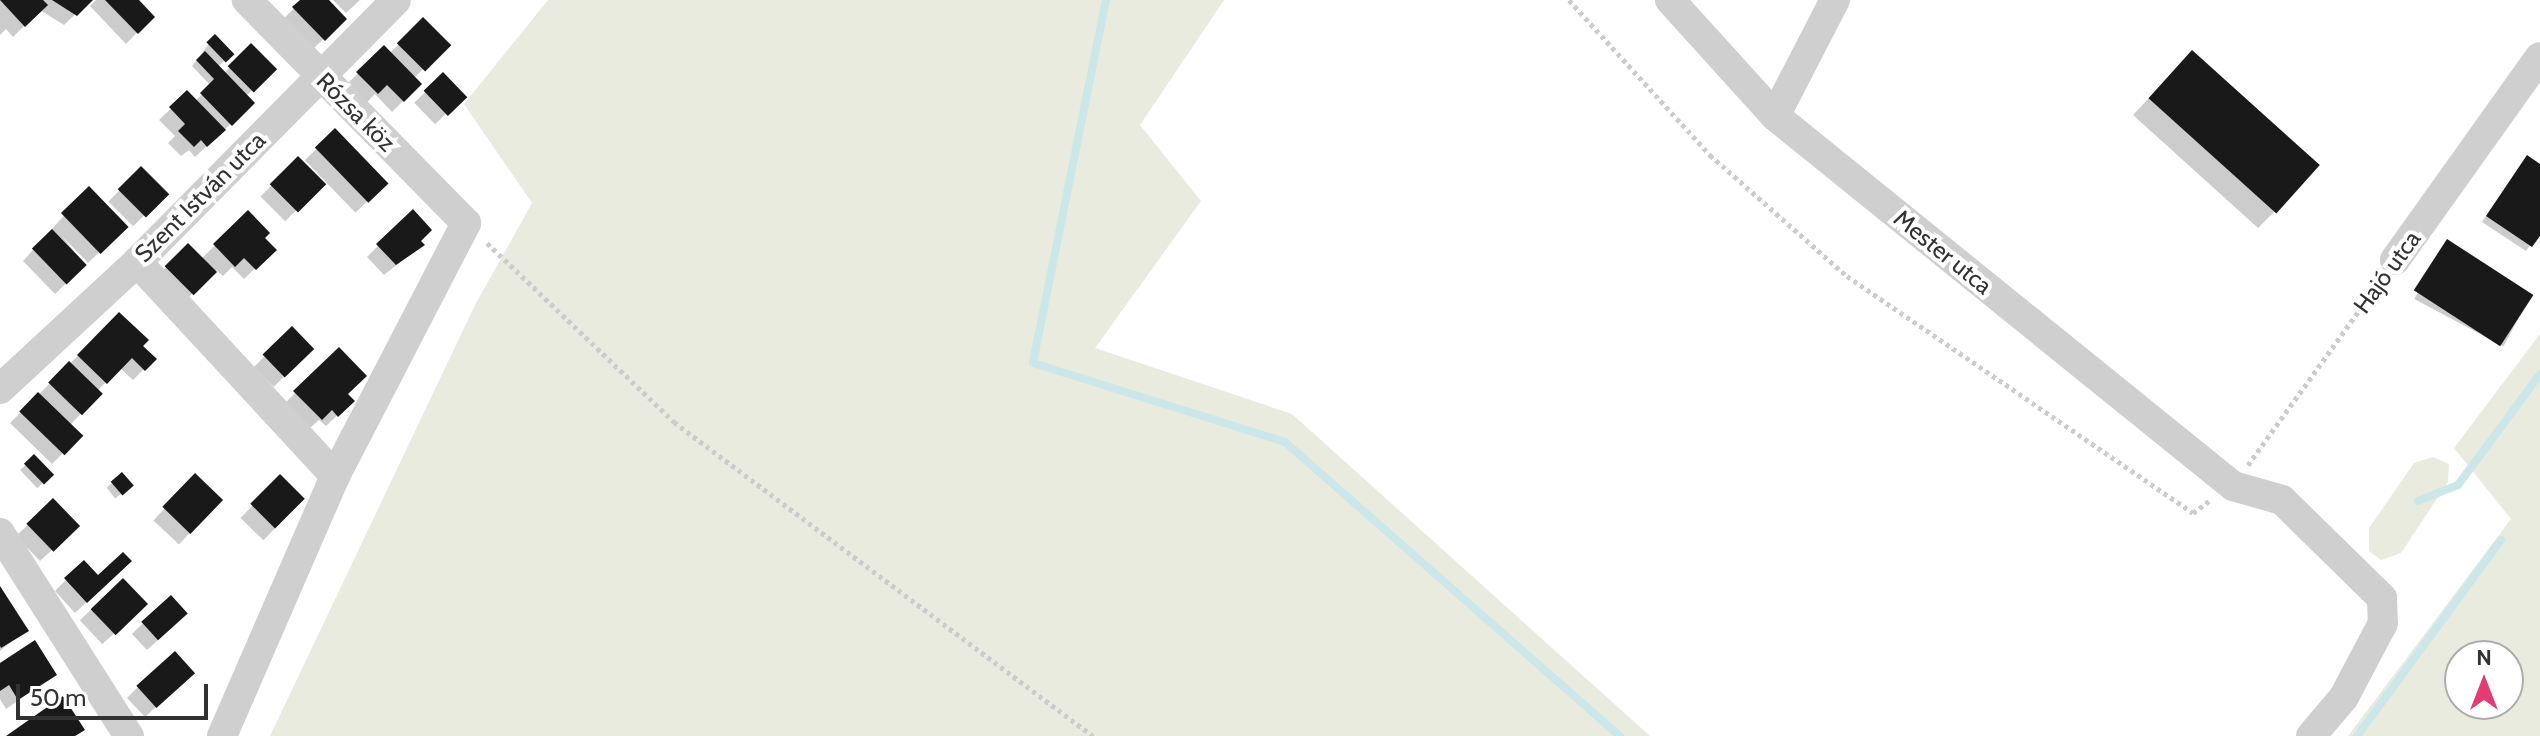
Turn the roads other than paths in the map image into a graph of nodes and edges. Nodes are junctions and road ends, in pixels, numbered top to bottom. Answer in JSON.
{"nodes":[{"id":1,"x":247,"y":0,"type":"edge"},
{"id":2,"x":396,"y":0,"type":"edge"},
{"id":3,"x":1670,"y":0,"type":"edge"},
{"id":4,"x":1835,"y":0,"type":"edge"},
{"id":5,"x":2540,"y":57,"type":"edge"},
{"id":6,"x":319,"y":75,"type":"junction"},
{"id":7,"x":1775,"y":116,"type":"junction"},
{"id":8,"x":2395,"y":260,"type":"road end"},
{"id":9,"x":137,"y":262,"type":"junction"},
{"id":10,"x":0,"y":389,"type":"edge"},
{"id":11,"x":335,"y":476,"type":"junction"},
{"id":12,"x":0,"y":533,"type":"edge"},
{"id":13,"x":129,"y":736,"type":"edge"},
{"id":14,"x":222,"y":736,"type":"edge"},
{"id":15,"x":2311,"y":736,"type":"edge"}],
"edges":[{"from":1,"to":6,"type":"street","name":"Rózsa köz"},
{"from":2,"to":6,"type":"street","name":"Szent István utca"},
{"from":3,"to":7,"type":"street","name":"Mester utca"},
{"from":4,"to":7,"type":"street"},
{"from":5,"to":8,"type":"street","name":"Hajó utca"},
{"from":6,"to":9,"type":"street","name":"Szent István utca"},
{"from":6,"to":11,"type":"street","name":"Rózsa köz"},
{"from":7,"to":15,"type":"street","name":"Mester utca"},
{"from":9,"to":10,"type":"street","name":"Szent István utca"},
{"from":9,"to":11,"type":"street"},
{"from":11,"to":14,"type":"street"},
{"from":12,"to":13,"type":"street"}]}
